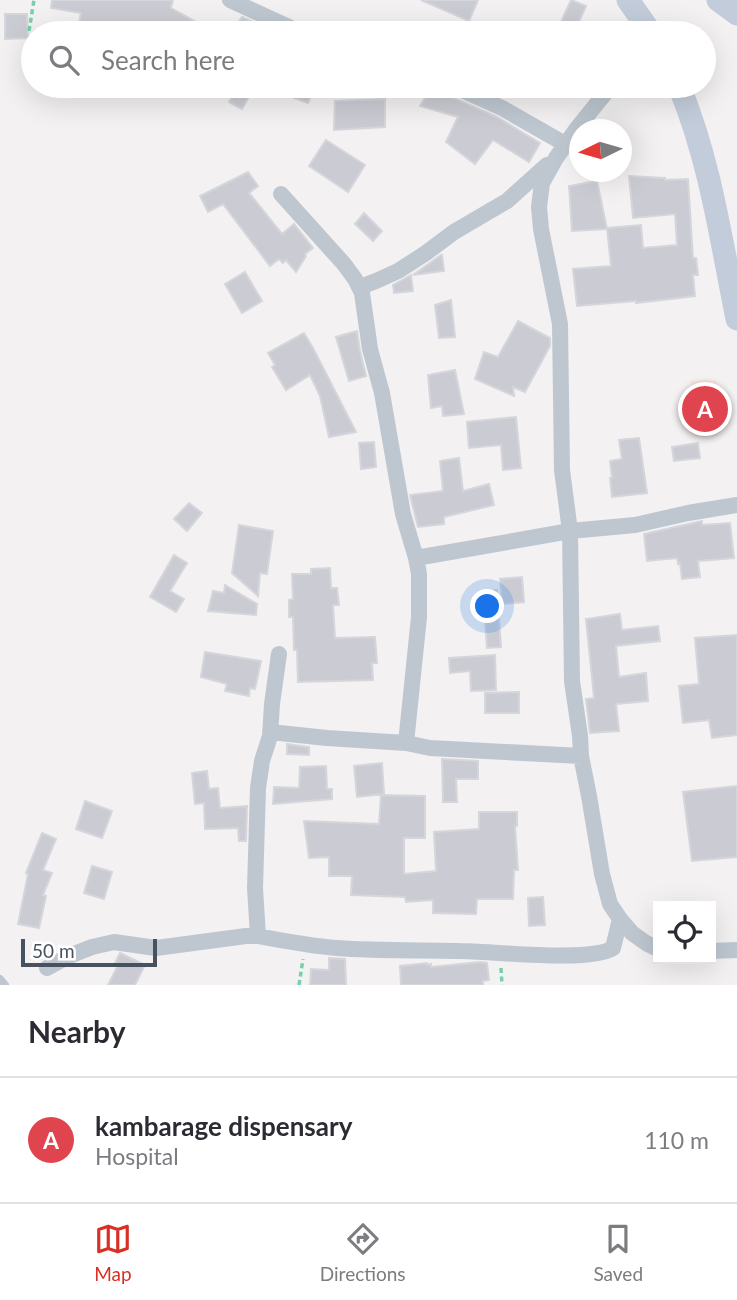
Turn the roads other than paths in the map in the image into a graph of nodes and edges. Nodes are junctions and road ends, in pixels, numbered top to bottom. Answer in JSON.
{"nodes":[{"id":1,"x":230,"y":0,"type":"edge"},
{"id":2,"x":628,"y":0,"type":"edge"},
{"id":3,"x":718,"y":0,"type":"edge"},
{"id":4,"x":737,"y":14,"type":"edge"},
{"id":5,"x":276,"y":21,"type":"edge"},
{"id":6,"x":642,"y":21,"type":"edge"},
{"id":7,"x":480,"y":98,"type":"edge"},
{"id":8,"x":602,"y":98,"type":"edge"},
{"id":9,"x":684,"y":98,"type":"edge"},
{"id":10,"x":561,"y":151,"type":"junction"},
{"id":11,"x":281,"y":194,"type":"dead end"},
{"id":12,"x":360,"y":287,"type":"junction"},
{"id":13,"x":737,"y":318,"type":"edge"},
{"id":14,"x":737,"y":505,"type":"edge"},
{"id":15,"x":570,"y":531,"type":"junction"},
{"id":16,"x":416,"y":558,"type":"junction"},
{"id":17,"x":279,"y":654,"type":"dead end"},
{"id":18,"x":270,"y":732,"type":"junction"},
{"id":19,"x":406,"y":743,"type":"junction"},
{"id":20,"x":581,"y":756,"type":"junction"},
{"id":21,"x":620,"y":919,"type":"junction"},
{"id":22,"x":258,"y":936,"type":"junction"},
{"id":23,"x":653,"y":946,"type":"edge"},
{"id":24,"x":737,"y":950,"type":"edge"},
{"id":25,"x":716,"y":951,"type":"edge"},
{"id":26,"x":47,"y":968,"type":"dead end"},
{"id":27,"x":0,"y":979,"type":"edge"},
{"id":28,"x":5,"y":985,"type":"edge"}],
"edges":[{"from":1,"to":5,"type":"street"},
{"from":2,"to":6,"type":"street"},
{"from":3,"to":4,"type":"street"},
{"from":7,"to":10,"type":"street"},
{"from":8,"to":10,"type":"street"},
{"from":9,"to":13,"type":"street"},
{"from":10,"to":12,"type":"street"},
{"from":10,"to":15,"type":"street"},
{"from":11,"to":12,"type":"street"},
{"from":12,"to":16,"type":"street"},
{"from":14,"to":15,"type":"street"},
{"from":15,"to":16,"type":"street"},
{"from":15,"to":20,"type":"street"},
{"from":16,"to":19,"type":"street"},
{"from":17,"to":18,"type":"street"},
{"from":18,"to":19,"type":"street"},
{"from":18,"to":22,"type":"street"},
{"from":19,"to":20,"type":"street"},
{"from":20,"to":21,"type":"street"},
{"from":21,"to":22,"type":"street"},
{"from":21,"to":23,"type":"street"},
{"from":22,"to":26,"type":"street"},
{"from":24,"to":25,"type":"street"},
{"from":27,"to":28,"type":"lane"}]}
